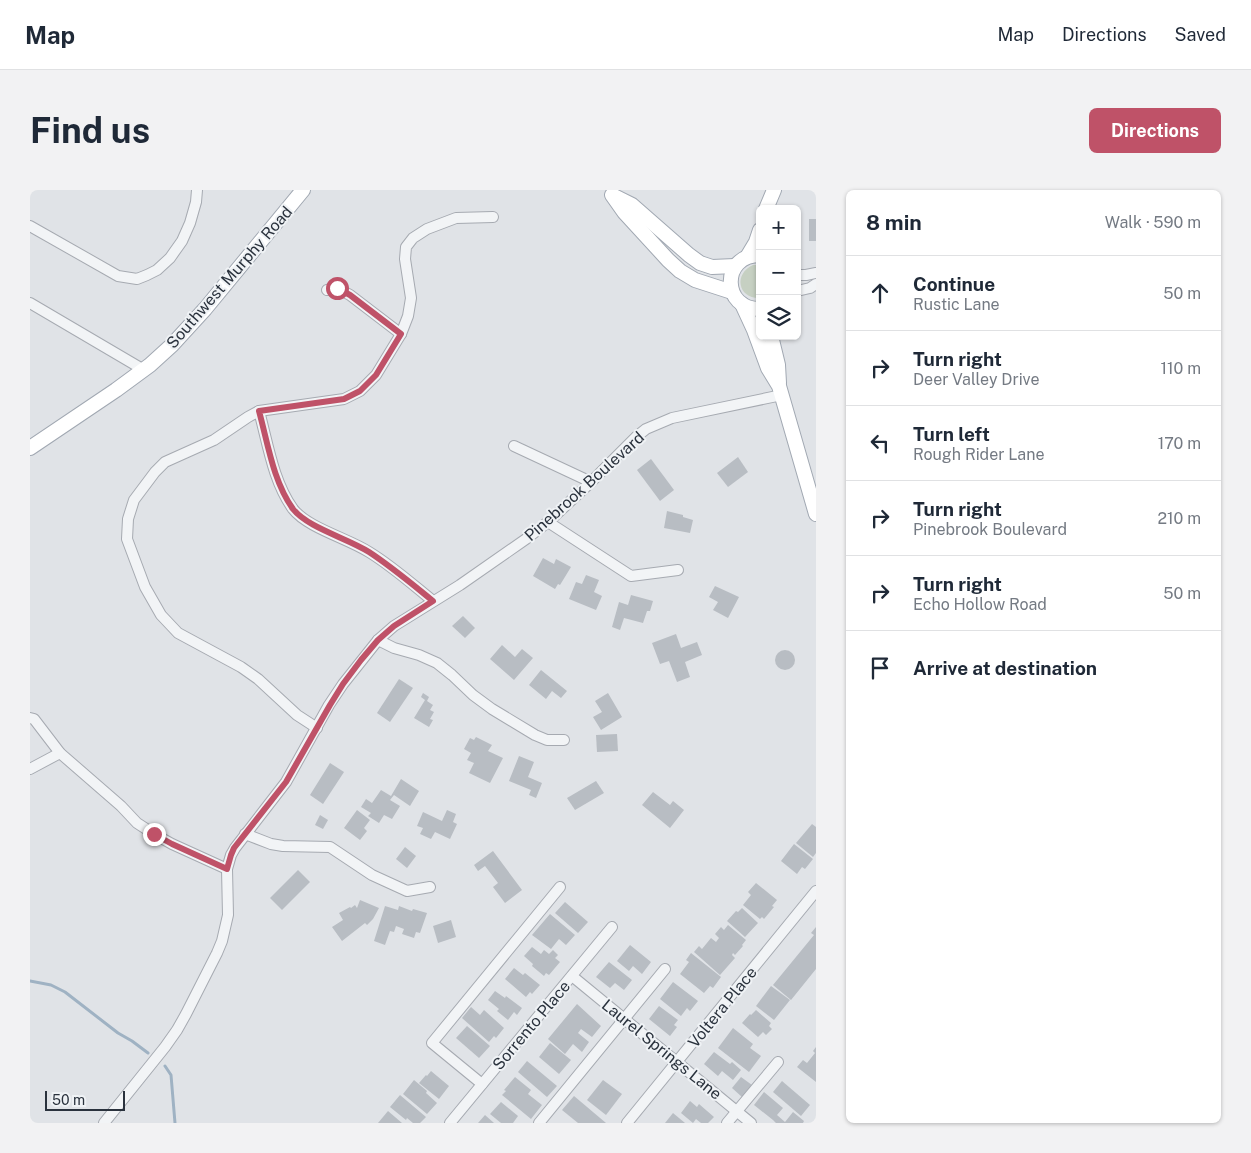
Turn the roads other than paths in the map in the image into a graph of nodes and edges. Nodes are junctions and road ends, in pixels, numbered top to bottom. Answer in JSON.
{"nodes":[{"id":1,"x":197,"y":190,"type":"edge"},
{"id":2,"x":303,"y":190,"type":"edge"},
{"id":3,"x":775,"y":190,"type":"edge"},
{"id":4,"x":608,"y":192,"type":"edge"},
{"id":5,"x":768,"y":205,"type":"edge"},
{"id":6,"x":776,"y":205,"type":"edge"},
{"id":7,"x":493,"y":216,"type":"dead end"},
{"id":8,"x":30,"y":226,"type":"edge"},
{"id":9,"x":756,"y":242,"type":"edge"},
{"id":10,"x":754,"y":256,"type":"edge"},
{"id":11,"x":735,"y":266,"type":"junction"},
{"id":12,"x":816,"y":273,"type":"edge"},
{"id":13,"x":801,"y":275,"type":"edge"},
{"id":14,"x":816,"y":284,"type":"edge"},
{"id":15,"x":327,"y":290,"type":"dead end"},
{"id":16,"x":801,"y":290,"type":"edge"},
{"id":17,"x":732,"y":292,"type":"junction"},
{"id":18,"x":30,"y":303,"type":"edge"},
{"id":19,"x":742,"y":304,"type":"junction"},
{"id":20,"x":756,"y":308,"type":"edge"},
{"id":21,"x":401,"y":334,"type":"junction"},
{"id":22,"x":772,"y":340,"type":"edge"},
{"id":23,"x":144,"y":370,"type":"junction"},
{"id":24,"x":780,"y":391,"type":"junction"},
{"id":25,"x":259,"y":411,"type":"junction"},
{"id":26,"x":514,"y":446,"type":"dead end"},
{"id":27,"x":30,"y":448,"type":"edge"},
{"id":28,"x":591,"y":482,"type":"junction"},
{"id":29,"x":816,"y":514,"type":"edge"},
{"id":30,"x":548,"y":522,"type":"junction"},
{"id":31,"x":678,"y":570,"type":"dead end"},
{"id":32,"x":433,"y":601,"type":"junction"},
{"id":33,"x":378,"y":640,"type":"junction"},
{"id":34,"x":30,"y":718,"type":"edge"},
{"id":35,"x":317,"y":728,"type":"junction"},
{"id":36,"x":564,"y":740,"type":"dead end"},
{"id":37,"x":60,"y":753,"type":"junction"},
{"id":38,"x":30,"y":769,"type":"edge"},
{"id":39,"x":245,"y":834,"type":"junction"},
{"id":40,"x":227,"y":869,"type":"junction"},
{"id":41,"x":430,"y":887,"type":"dead end"},
{"id":42,"x":560,"y":887,"type":"dead end"},
{"id":43,"x":816,"y":891,"type":"edge"},
{"id":44,"x":612,"y":927,"type":"dead end"},
{"id":45,"x":665,"y":969,"type":"dead end"},
{"id":46,"x":572,"y":976,"type":"junction"},
{"id":47,"x":624,"y":1019,"type":"junction"},
{"id":48,"x":677,"y":1062,"type":"junction"},
{"id":49,"x":778,"y":1062,"type":"dead end"},
{"id":50,"x":482,"y":1084,"type":"junction"},
{"id":51,"x":737,"y":1111,"type":"junction"},
{"id":52,"x":104,"y":1123,"type":"edge"},
{"id":53,"x":450,"y":1123,"type":"edge"},
{"id":54,"x":539,"y":1123,"type":"edge"},
{"id":55,"x":627,"y":1123,"type":"edge"},
{"id":56,"x":728,"y":1123,"type":"edge"},
{"id":57,"x":751,"y":1123,"type":"edge"}],
"edges":[{"from":1,"to":8,"type":"street"},
{"from":2,"to":23,"type":"main road","name":"Southwest Murphy Road"},
{"from":3,"to":5,"type":"main road"},
{"from":3,"to":6,"type":"main road"},
{"from":4,"to":11,"type":"main road"},
{"from":4,"to":17,"type":"main road"},
{"from":7,"to":21,"type":"street"},
{"from":9,"to":10,"type":"main road"},
{"from":10,"to":11,"type":"main road"},
{"from":11,"to":17,"type":"main road"},
{"from":12,"to":13,"type":"street"},
{"from":14,"to":16,"type":"street"},
{"from":15,"to":21,"type":"street"},
{"from":17,"to":19,"type":"main road"},
{"from":18,"to":23,"type":"street"},
{"from":19,"to":20,"type":"main road"},
{"from":19,"to":24,"type":"main road"},
{"from":21,"to":25,"type":"street"},
{"from":22,"to":24,"type":"main road"},
{"from":23,"to":27,"type":"main road","name":"Southwest Murphy Road"},
{"from":24,"to":28,"type":"street","name":"Pinebrook Boulevard"},
{"from":24,"to":29,"type":"main road"},
{"from":25,"to":32,"type":"street"},
{"from":25,"to":35,"type":"street"},
{"from":26,"to":28,"type":"street"},
{"from":28,"to":30,"type":"street","name":"Pinebrook Boulevard"},
{"from":30,"to":31,"type":"street"},
{"from":30,"to":32,"type":"street","name":"Pinebrook Boulevard"},
{"from":32,"to":33,"type":"street","name":"Pinebrook Boulevard"},
{"from":33,"to":35,"type":"street","name":"Pinebrook Boulevard"},
{"from":33,"to":36,"type":"street"},
{"from":34,"to":37,"type":"street"},
{"from":35,"to":39,"type":"street","name":"Pinebrook Boulevard"},
{"from":37,"to":38,"type":"street"},
{"from":37,"to":40,"type":"street"},
{"from":39,"to":40,"type":"street","name":"Pinebrook Boulevard"},
{"from":39,"to":41,"type":"street"},
{"from":40,"to":52,"type":"street","name":"Pinebrook Boulevard"},
{"from":42,"to":50,"type":"street"},
{"from":43,"to":48,"type":"street","name":"Voltera Place"},
{"from":44,"to":46,"type":"street","name":"Sorrento Place"},
{"from":45,"to":47,"type":"street"},
{"from":46,"to":47,"type":"street","name":"Laurel Springs Lane"},
{"from":46,"to":50,"type":"street","name":"Sorrento Place"},
{"from":47,"to":48,"type":"street","name":"Laurel Springs Lane"},
{"from":47,"to":54,"type":"street"},
{"from":48,"to":51,"type":"street","name":"Laurel Springs Lane"},
{"from":48,"to":55,"type":"street","name":"Voltera Place"},
{"from":49,"to":51,"type":"street"},
{"from":50,"to":53,"type":"street","name":"Sorrento Place"},
{"from":51,"to":56,"type":"street"},
{"from":51,"to":57,"type":"street","name":"Laurel Springs Lane"}]}
